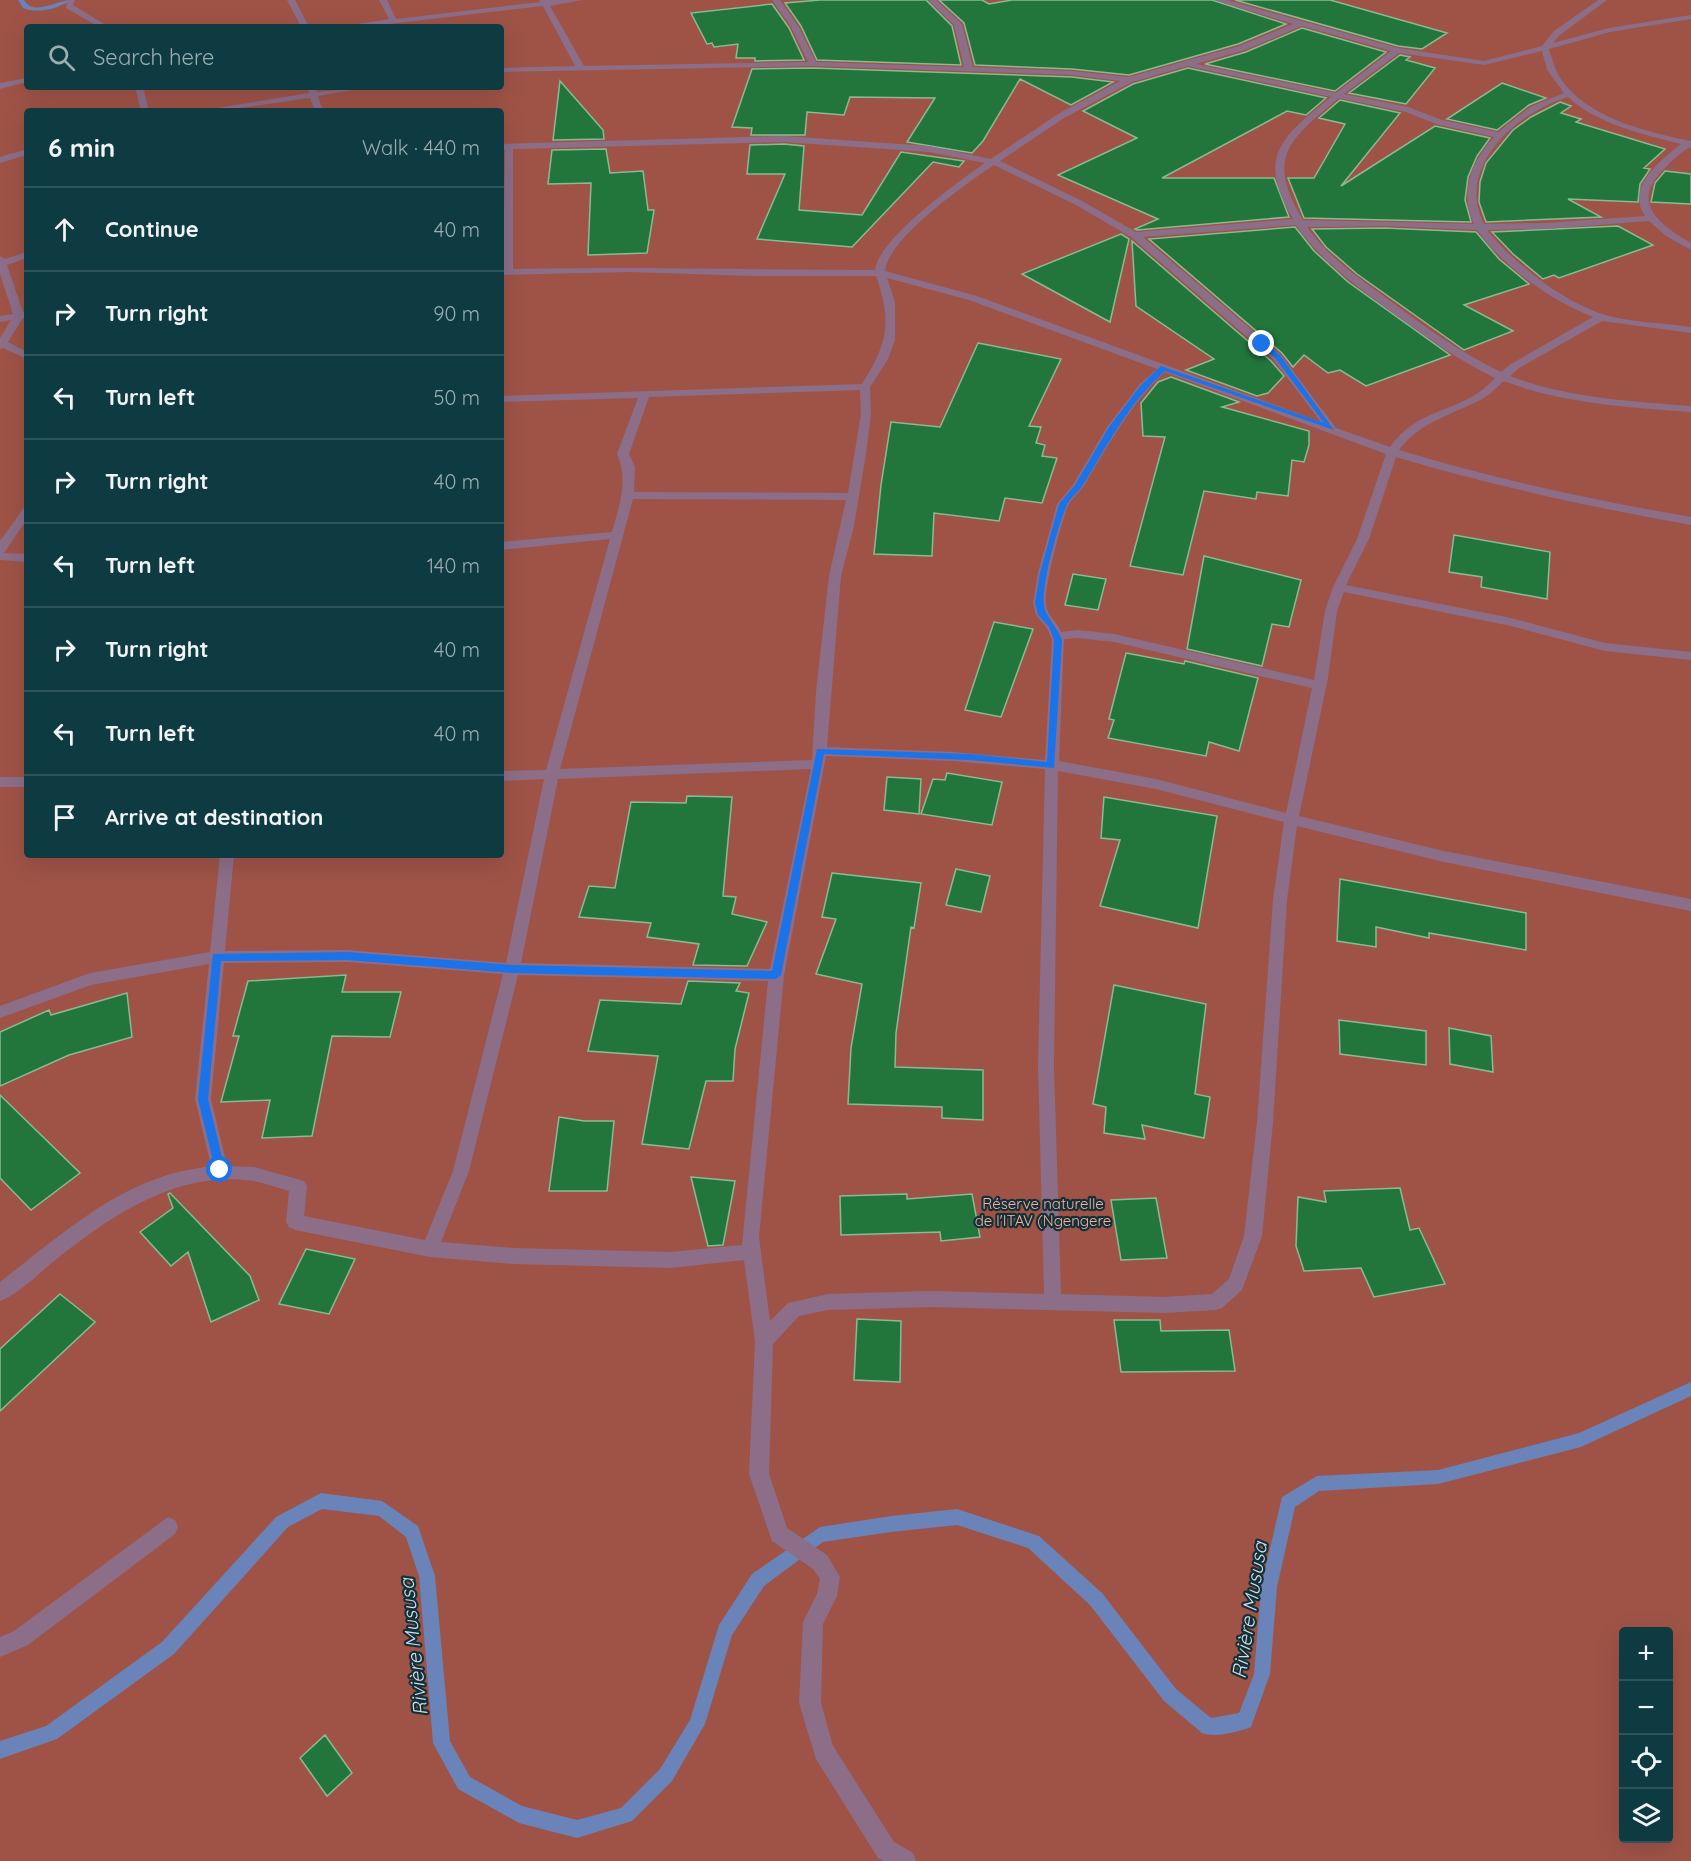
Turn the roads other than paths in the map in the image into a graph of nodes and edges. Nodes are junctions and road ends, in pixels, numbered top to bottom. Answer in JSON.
{"nodes":[{"id":1,"x":70,"y":0,"type":"edge"},
{"id":2,"x":291,"y":0,"type":"edge"},
{"id":3,"x":383,"y":0,"type":"edge"},
{"id":4,"x":578,"y":0,"type":"edge"},
{"id":5,"x":776,"y":0,"type":"edge"},
{"id":6,"x":932,"y":0,"type":"edge"},
{"id":7,"x":1218,"y":0,"type":"edge"},
{"id":8,"x":1604,"y":0,"type":"edge"},
{"id":9,"x":543,"y":1,"type":"edge"},
{"id":10,"x":1691,"y":17,"type":"edge"},
{"id":11,"x":393,"y":20,"type":"junction"},
{"id":12,"x":100,"y":24,"type":"edge"},
{"id":13,"x":303,"y":24,"type":"edge"},
{"id":14,"x":364,"y":24,"type":"edge"},
{"id":15,"x":1299,"y":24,"type":"junction"},
{"id":16,"x":1545,"y":48,"type":"junction"},
{"id":17,"x":1397,"y":50,"type":"junction"},
{"id":18,"x":813,"y":64,"type":"junction"},
{"id":19,"x":1190,"y":64,"type":"junction"},
{"id":20,"x":580,"y":67,"type":"junction"},
{"id":21,"x":969,"y":69,"type":"junction"},
{"id":22,"x":504,"y":70,"type":"edge"},
{"id":23,"x":24,"y":81,"type":"edge"},
{"id":24,"x":1129,"y":81,"type":"junction"},
{"id":25,"x":0,"y":86,"type":"edge"},
{"id":26,"x":141,"y":90,"type":"edge"},
{"id":27,"x":312,"y":91,"type":"edge"},
{"id":28,"x":1570,"y":94,"type":"junction"},
{"id":29,"x":1339,"y":97,"type":"junction"},
{"id":30,"x":144,"y":108,"type":"edge"},
{"id":31,"x":219,"y":108,"type":"edge"},
{"id":32,"x":318,"y":108,"type":"edge"},
{"id":33,"x":1498,"y":135,"type":"junction"},
{"id":34,"x":1689,"y":143,"type":"edge"},
{"id":35,"x":505,"y":147,"type":"edge"},
{"id":36,"x":24,"y":153,"type":"edge"},
{"id":37,"x":0,"y":160,"type":"edge"},
{"id":38,"x":995,"y":162,"type":"junction"},
{"id":39,"x":1650,"y":218,"type":"junction"},
{"id":40,"x":1297,"y":222,"type":"junction"},
{"id":41,"x":1478,"y":227,"type":"junction"},
{"id":42,"x":1134,"y":235,"type":"junction"},
{"id":43,"x":1691,"y":247,"type":"edge"},
{"id":44,"x":24,"y":256,"type":"edge"},
{"id":45,"x":1,"y":261,"type":"edge"},
{"id":46,"x":504,"y":272,"type":"edge"},
{"id":47,"x":880,"y":273,"type":"junction"},
{"id":48,"x":23,"y":315,"type":"edge"},
{"id":49,"x":1601,"y":317,"type":"junction"},
{"id":50,"x":0,"y":320,"type":"edge"},
{"id":51,"x":1691,"y":330,"type":"edge"},
{"id":52,"x":2,"y":345,"type":"edge"},
{"id":53,"x":24,"y":355,"type":"edge"},
{"id":54,"x":1164,"y":368,"type":"junction"},
{"id":55,"x":1500,"y":376,"type":"junction"},
{"id":56,"x":865,"y":387,"type":"junction"},
{"id":57,"x":645,"y":393,"type":"junction"},
{"id":58,"x":504,"y":399,"type":"edge"},
{"id":59,"x":1691,"y":409,"type":"edge"},
{"id":60,"x":1332,"y":428,"type":"junction"},
{"id":61,"x":1392,"y":452,"type":"junction"},
{"id":62,"x":628,"y":495,"type":"junction"},
{"id":63,"x":853,"y":497,"type":"junction"},
{"id":64,"x":24,"y":516,"type":"edge"},
{"id":65,"x":1691,"y":521,"type":"edge"},
{"id":66,"x":617,"y":535,"type":"junction"},
{"id":67,"x":504,"y":546,"type":"edge"},
{"id":68,"x":0,"y":550,"type":"edge"},
{"id":69,"x":0,"y":556,"type":"edge"},
{"id":70,"x":24,"y":558,"type":"edge"},
{"id":71,"x":1339,"y":587,"type":"junction"},
{"id":72,"x":1057,"y":636,"type":"junction"},
{"id":73,"x":1691,"y":656,"type":"edge"},
{"id":74,"x":1318,"y":685,"type":"junction"},
{"id":75,"x":820,"y":758,"type":"junction"},
{"id":76,"x":1051,"y":766,"type":"junction"},
{"id":77,"x":552,"y":774,"type":"junction"},
{"id":78,"x":504,"y":776,"type":"edge"},
{"id":79,"x":0,"y":782,"type":"edge"},
{"id":80,"x":24,"y":782,"type":"edge"},
{"id":81,"x":1292,"y":820,"type":"junction"},
{"id":82,"x":227,"y":858,"type":"edge"},
{"id":83,"x":1691,"y":905,"type":"edge"},
{"id":84,"x":217,"y":957,"type":"junction"},
{"id":85,"x":512,"y":969,"type":"junction"},
{"id":86,"x":776,"y":975,"type":"junction"},
{"id":87,"x":0,"y":1012,"type":"edge"},
{"id":88,"x":220,"y":1170,"type":"junction"},
{"id":89,"x":430,"y":1249,"type":"junction"},
{"id":90,"x":752,"y":1252,"type":"junction"},
{"id":91,"x":0,"y":1293,"type":"edge"},
{"id":92,"x":1053,"y":1302,"type":"junction"},
{"id":93,"x":764,"y":1341,"type":"junction"},
{"id":94,"x":168,"y":1527,"type":"dead end"},
{"id":95,"x":0,"y":1647,"type":"edge"},
{"id":96,"x":905,"y":1861,"type":"edge"}],
"edges":[{"from":1,"to":12,"type":"street"},
{"from":2,"to":13,"type":"street"},
{"from":3,"to":11,"type":"street"},
{"from":4,"to":9,"type":"street"},
{"from":5,"to":18,"type":"street"},
{"from":6,"to":21,"type":"street"},
{"from":7,"to":15,"type":"street"},
{"from":8,"to":16,"type":"street"},
{"from":9,"to":11,"type":"street"},
{"from":9,"to":20,"type":"street"},
{"from":10,"to":16,"type":"street"},
{"from":11,"to":14,"type":"street"},
{"from":15,"to":17,"type":"street"},
{"from":15,"to":19,"type":"street"},
{"from":16,"to":17,"type":"street"},
{"from":16,"to":28,"type":"street"},
{"from":17,"to":29,"type":"street"},
{"from":18,"to":20,"type":"street"},
{"from":18,"to":21,"type":"street"},
{"from":19,"to":24,"type":"street"},
{"from":19,"to":29,"type":"street"},
{"from":20,"to":22,"type":"street"},
{"from":21,"to":24,"type":"street"},
{"from":23,"to":25,"type":"street"},
{"from":24,"to":38,"type":"street"},
{"from":26,"to":30,"type":"street"},
{"from":27,"to":31,"type":"street"},
{"from":27,"to":32,"type":"street"},
{"from":28,"to":33,"type":"street"},
{"from":28,"to":34,"type":"street"},
{"from":29,"to":33,"type":"street"},
{"from":29,"to":40,"type":"street"},
{"from":33,"to":41,"type":"street"},
{"from":34,"to":39,"type":"street"},
{"from":35,"to":38,"type":"street"},
{"from":35,"to":46,"type":"street"},
{"from":36,"to":37,"type":"street"},
{"from":38,"to":42,"type":"street"},
{"from":38,"to":47,"type":"street"},
{"from":39,"to":41,"type":"street"},
{"from":39,"to":43,"type":"street"},
{"from":40,"to":41,"type":"street"},
{"from":40,"to":42,"type":"street"},
{"from":40,"to":55,"type":"street"},
{"from":41,"to":49,"type":"street"},
{"from":42,"to":60,"type":"street"},
{"from":44,"to":45,"type":"street"},
{"from":45,"to":48,"type":"street"},
{"from":46,"to":47,"type":"street"},
{"from":47,"to":54,"type":"street"},
{"from":47,"to":56,"type":"street"},
{"from":48,"to":50,"type":"street"},
{"from":48,"to":52,"type":"street"},
{"from":49,"to":51,"type":"street"},
{"from":49,"to":55,"type":"street"},
{"from":52,"to":53,"type":"street"},
{"from":54,"to":60,"type":"street"},
{"from":54,"to":72,"type":"street"},
{"from":55,"to":59,"type":"street"},
{"from":55,"to":61,"type":"street"},
{"from":56,"to":57,"type":"street"},
{"from":56,"to":63,"type":"street"},
{"from":57,"to":58,"type":"street"},
{"from":57,"to":62,"type":"street"},
{"from":60,"to":61,"type":"street"},
{"from":61,"to":65,"type":"street"},
{"from":61,"to":71,"type":"street"},
{"from":62,"to":63,"type":"street"},
{"from":62,"to":66,"type":"street"},
{"from":63,"to":75,"type":"street"},
{"from":64,"to":68,"type":"street"},
{"from":66,"to":67,"type":"street"},
{"from":66,"to":77,"type":"street"},
{"from":69,"to":70,"type":"street"},
{"from":71,"to":73,"type":"street"},
{"from":71,"to":74,"type":"street"},
{"from":72,"to":74,"type":"street"},
{"from":72,"to":76,"type":"street"},
{"from":74,"to":81,"type":"street"},
{"from":75,"to":76,"type":"street"},
{"from":75,"to":77,"type":"street"},
{"from":75,"to":86,"type":"street"},
{"from":76,"to":81,"type":"street"},
{"from":76,"to":92,"type":"street"},
{"from":77,"to":78,"type":"street"},
{"from":77,"to":85,"type":"street"},
{"from":79,"to":80,"type":"street"},
{"from":81,"to":83,"type":"street"},
{"from":81,"to":92,"type":"street"},
{"from":82,"to":84,"type":"street"},
{"from":84,"to":85,"type":"street"},
{"from":84,"to":87,"type":"street"},
{"from":84,"to":88,"type":"street"},
{"from":85,"to":86,"type":"street"},
{"from":85,"to":89,"type":"street"},
{"from":86,"to":90,"type":"street"},
{"from":88,"to":89,"type":"street"},
{"from":88,"to":91,"type":"street"},
{"from":89,"to":90,"type":"street"},
{"from":90,"to":93,"type":"street"},
{"from":92,"to":93,"type":"street"},
{"from":93,"to":96,"type":"street"},
{"from":94,"to":95,"type":"street"}]}
